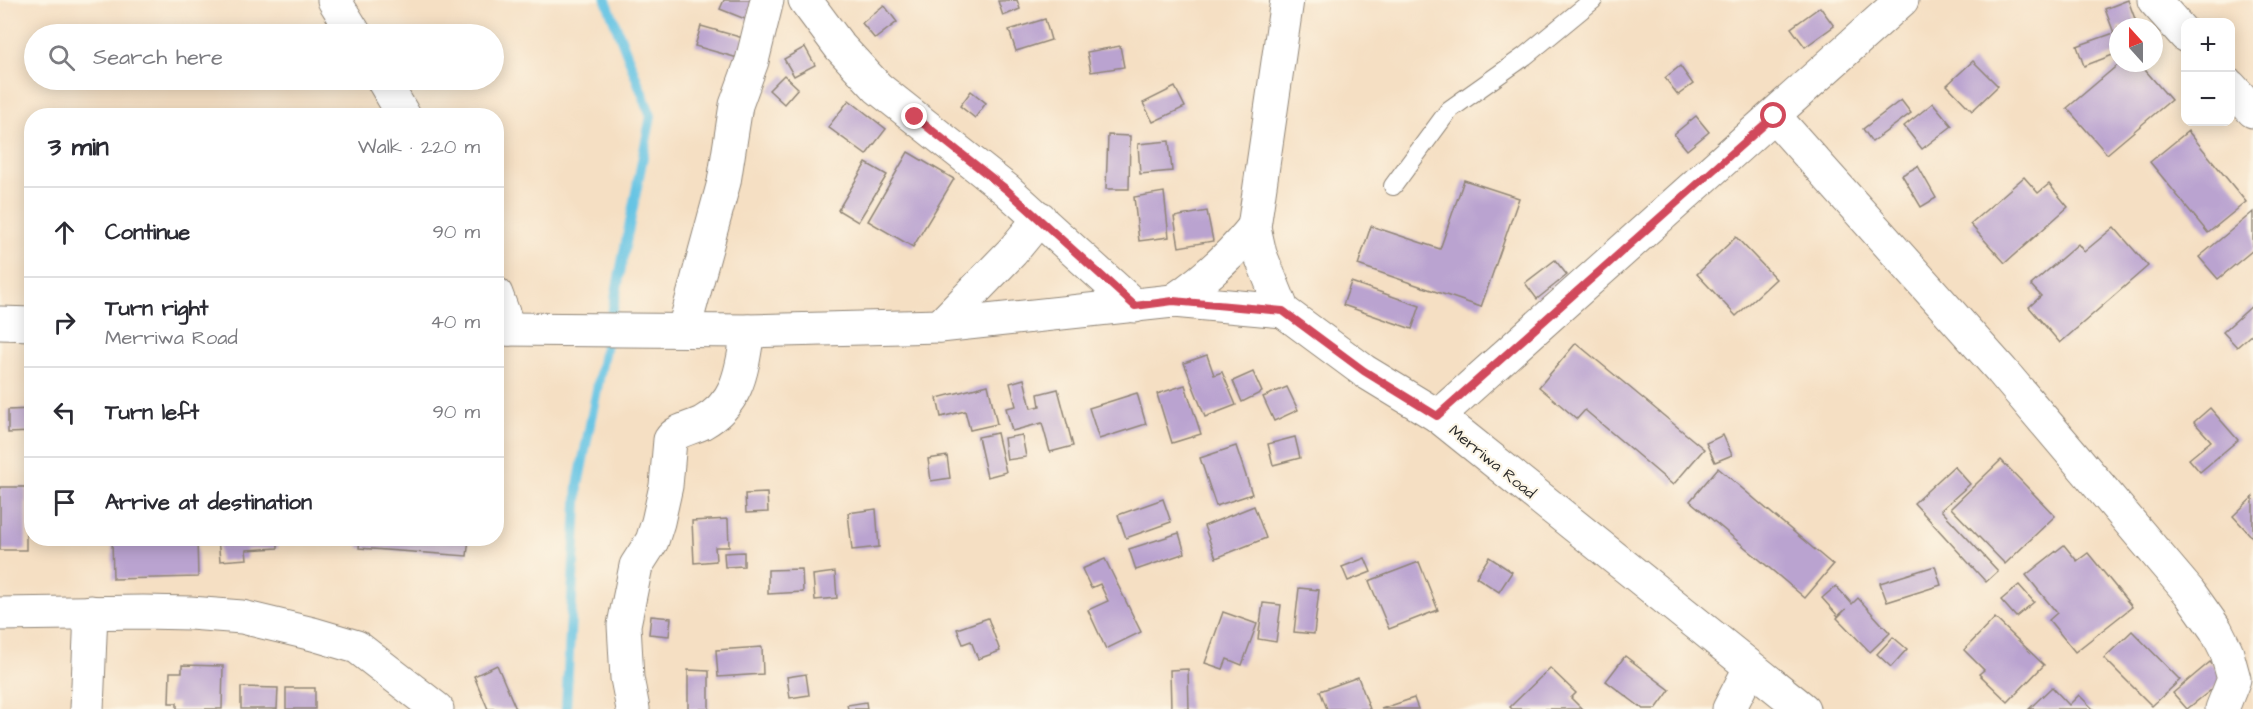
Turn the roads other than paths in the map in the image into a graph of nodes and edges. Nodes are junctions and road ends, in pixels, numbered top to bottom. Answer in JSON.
{"nodes":[{"id":1,"x":334,"y":0,"type":"edge"},
{"id":2,"x":767,"y":0,"type":"edge"},
{"id":3,"x":805,"y":0,"type":"edge"},
{"id":4,"x":1287,"y":0,"type":"edge"},
{"id":5,"x":1593,"y":0,"type":"edge"},
{"id":6,"x":1902,"y":0,"type":"edge"},
{"id":7,"x":2154,"y":0,"type":"edge"},
{"id":8,"x":349,"y":24,"type":"edge"},
{"id":9,"x":2181,"y":30,"type":"edge"},
{"id":10,"x":389,"y":90,"type":"edge"},
{"id":11,"x":2235,"y":91,"type":"edge"},
{"id":12,"x":399,"y":108,"type":"edge"},
{"id":13,"x":2253,"y":111,"type":"edge"},
{"id":14,"x":1774,"y":116,"type":"junction"},
{"id":15,"x":1393,"y":186,"type":"dead end"},
{"id":16,"x":1040,"y":218,"type":"junction"},
{"id":17,"x":1254,"y":227,"type":"junction"},
{"id":18,"x":1173,"y":301,"type":"junction"},
{"id":19,"x":1135,"y":306,"type":"junction"},
{"id":20,"x":1283,"y":311,"type":"junction"},
{"id":21,"x":0,"y":323,"type":"edge"},
{"id":22,"x":24,"y":324,"type":"edge"},
{"id":23,"x":940,"y":326,"type":"junction"},
{"id":24,"x":504,"y":329,"type":"edge"},
{"id":25,"x":681,"y":329,"type":"junction"},
{"id":26,"x":748,"y":331,"type":"junction"},
{"id":27,"x":1437,"y":416,"type":"junction"},
{"id":28,"x":91,"y":612,"type":"junction"},
{"id":29,"x":0,"y":614,"type":"edge"},
{"id":30,"x":1750,"y":668,"type":"junction"},
{"id":31,"x":87,"y":709,"type":"edge"},
{"id":32,"x":437,"y":709,"type":"edge"},
{"id":33,"x":633,"y":709,"type":"edge"},
{"id":34,"x":1729,"y":709,"type":"edge"},
{"id":35,"x":1803,"y":709,"type":"edge"},
{"id":36,"x":2222,"y":709,"type":"edge"}],
"edges":[{"from":1,"to":8,"type":"street"},
{"from":2,"to":25,"type":"street"},
{"from":3,"to":16,"type":"street"},
{"from":4,"to":17,"type":"street"},
{"from":5,"to":15,"type":"lane"},
{"from":6,"to":14,"type":"street"},
{"from":7,"to":9,"type":"street"},
{"from":10,"to":12,"type":"street"},
{"from":11,"to":13,"type":"street"},
{"from":14,"to":27,"type":"street"},
{"from":14,"to":36,"type":"street"},
{"from":16,"to":19,"type":"street"},
{"from":16,"to":23,"type":"street"},
{"from":17,"to":18,"type":"street"},
{"from":17,"to":20,"type":"street"},
{"from":18,"to":19,"type":"street"},
{"from":18,"to":20,"type":"street"},
{"from":19,"to":23,"type":"street"},
{"from":20,"to":27,"type":"street","name":"Merriwa Road"},
{"from":21,"to":22,"type":"street"},
{"from":23,"to":26,"type":"street"},
{"from":24,"to":25,"type":"street"},
{"from":25,"to":26,"type":"street"},
{"from":26,"to":33,"type":"street"},
{"from":27,"to":30,"type":"street","name":"Merriwa Road"},
{"from":28,"to":29,"type":"street"},
{"from":28,"to":31,"type":"street"},
{"from":28,"to":32,"type":"street"},
{"from":30,"to":34,"type":"street"},
{"from":30,"to":35,"type":"street","name":"Merriwa Road"}]}
